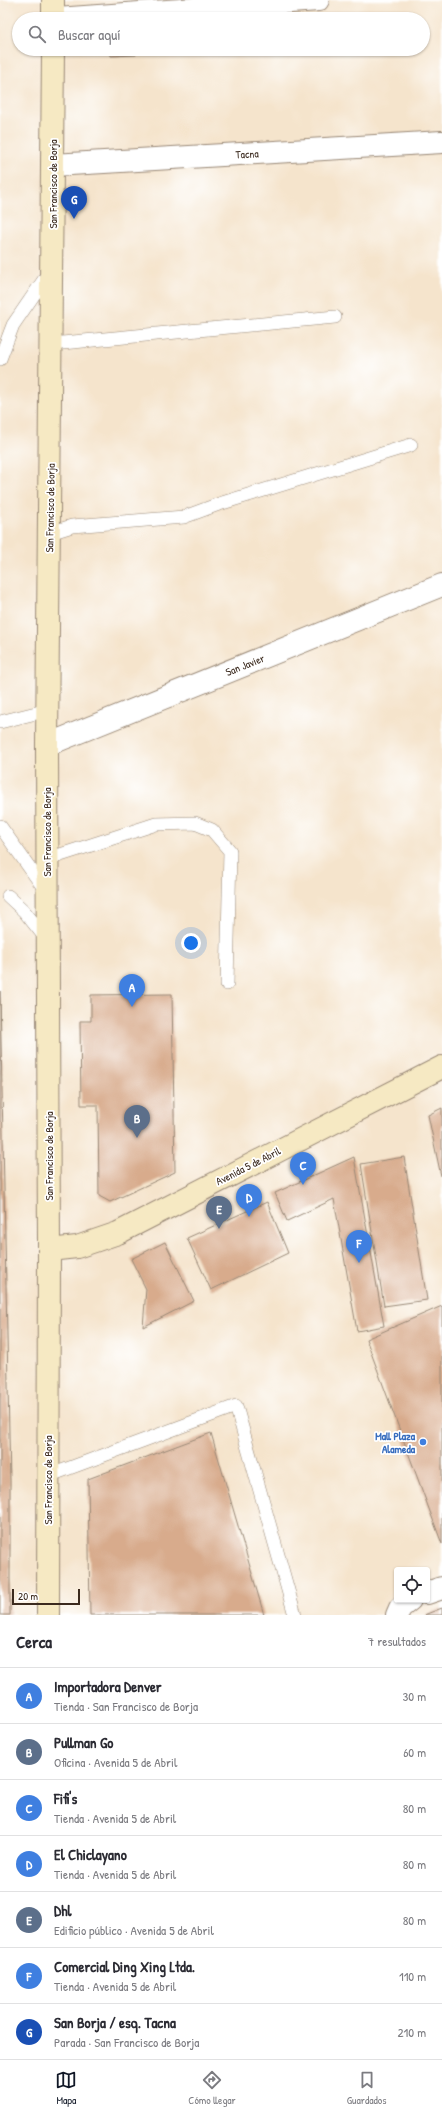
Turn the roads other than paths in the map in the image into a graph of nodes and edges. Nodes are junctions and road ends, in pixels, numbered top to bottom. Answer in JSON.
{"nodes":[{"id":1,"x":53,"y":0,"type":"edge"},
{"id":2,"x":318,"y":0,"type":"edge"},
{"id":3,"x":53,"y":12,"type":"edge"},
{"id":4,"x":153,"y":12,"type":"edge"},
{"id":5,"x":53,"y":56,"type":"edge"},
{"id":6,"x":442,"y":142,"type":"edge"},
{"id":7,"x":53,"y":165,"type":"junction"},
{"id":8,"x":52,"y":268,"type":"junction"},
{"id":9,"x":335,"y":317,"type":"dead end"},
{"id":10,"x":52,"y":344,"type":"junction"},
{"id":11,"x":0,"y":360,"type":"edge"},
{"id":12,"x":411,"y":445,"type":"dead end"},
{"id":13,"x":50,"y":533,"type":"junction"},
{"id":14,"x":442,"y":585,"type":"edge"},
{"id":15,"x":48,"y":710,"type":"junction"},
{"id":16,"x":0,"y":722,"type":"edge"},
{"id":17,"x":47,"y":745,"type":"junction"},
{"id":18,"x":0,"y":826,"type":"edge"},
{"id":19,"x":48,"y":859,"type":"junction"},
{"id":20,"x":47,"y":892,"type":"junction"},
{"id":21,"x":8,"y":896,"type":"dead end"},
{"id":22,"x":48,"y":941,"type":"junction"},
{"id":23,"x":227,"y":984,"type":"dead end"},
{"id":24,"x":442,"y":1067,"type":"edge"},
{"id":25,"x":49,"y":1250,"type":"junction"},
{"id":26,"x":48,"y":1476,"type":"junction"},
{"id":27,"x":442,"y":1588,"type":"edge"},
{"id":28,"x":430,"y":1592,"type":"edge"},
{"id":29,"x":406,"y":1603,"type":"edge"},
{"id":30,"x":48,"y":1615,"type":"edge"},
{"id":31,"x":295,"y":1615,"type":"edge"},
{"id":32,"x":396,"y":1615,"type":"edge"}],
"edges":[{"from":1,"to":3,"type":"street"},
{"from":2,"to":4,"type":"street"},
{"from":5,"to":7,"type":"street","name":"San Francisco de Borja"},
{"from":6,"to":7,"type":"street","name":"Tacna"},
{"from":7,"to":8,"type":"street","name":"San Francisco de Borja"},
{"from":8,"to":10,"type":"street","name":"San Francisco de Borja"},
{"from":8,"to":11,"type":"lane"},
{"from":9,"to":10,"type":"lane"},
{"from":10,"to":13,"type":"street","name":"San Francisco de Borja"},
{"from":12,"to":13,"type":"lane"},
{"from":13,"to":15,"type":"street","name":"San Francisco de Borja"},
{"from":14,"to":17,"type":"street","name":"San Javier"},
{"from":15,"to":16,"type":"lane"},
{"from":15,"to":17,"type":"street","name":"San Francisco de Borja"},
{"from":17,"to":19,"type":"street","name":"San Francisco de Borja"},
{"from":18,"to":20,"type":"lane"},
{"from":19,"to":20,"type":"street","name":"San Francisco de Borja"},
{"from":19,"to":23,"type":"lane"},
{"from":20,"to":22,"type":"street","name":"San Francisco de Borja"},
{"from":21,"to":22,"type":"lane"},
{"from":22,"to":25,"type":"street","name":"San Francisco de Borja"},
{"from":24,"to":25,"type":"street","name":"Avenida 5 de Abril"},
{"from":25,"to":26,"type":"street","name":"San Francisco de Borja"},
{"from":26,"to":30,"type":"street","name":"San Francisco de Borja"},
{"from":26,"to":31,"type":"lane"},
{"from":27,"to":28,"type":"street"},
{"from":29,"to":32,"type":"street"}]}
